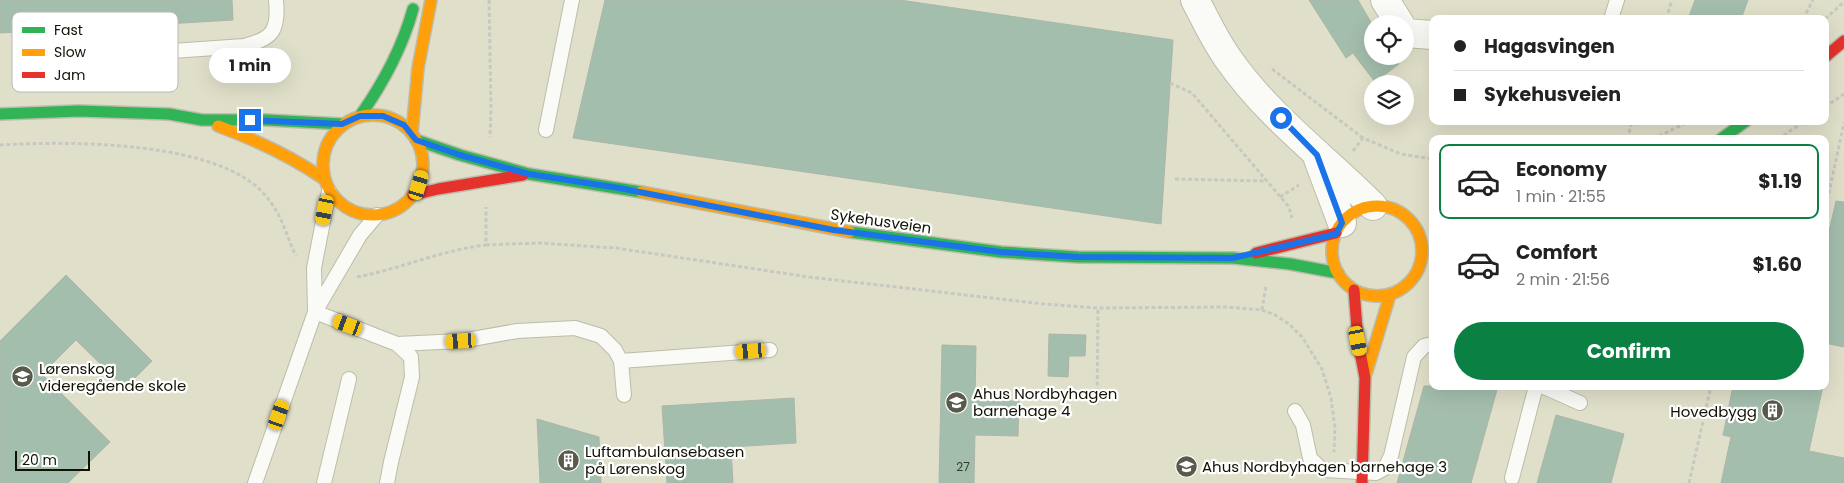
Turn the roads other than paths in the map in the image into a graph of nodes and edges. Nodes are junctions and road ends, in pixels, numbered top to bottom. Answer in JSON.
{"nodes":[{"id":1,"x":276,"y":0,"type":"edge"},
{"id":2,"x":415,"y":0,"type":"edge"},
{"id":3,"x":431,"y":0,"type":"edge"},
{"id":4,"x":572,"y":0,"type":"edge"},
{"id":5,"x":1196,"y":0,"type":"edge"},
{"id":6,"x":1384,"y":0,"type":"edge"},
{"id":7,"x":1617,"y":0,"type":"edge"},
{"id":8,"x":1394,"y":15,"type":"edge"},
{"id":9,"x":1612,"y":15,"type":"edge"},
{"id":10,"x":1414,"y":34,"type":"edge"},
{"id":11,"x":1429,"y":35,"type":"edge"},
{"id":12,"x":1844,"y":41,"type":"edge"},
{"id":13,"x":178,"y":51,"type":"edge"},
{"id":14,"x":1829,"y":54,"type":"edge"},
{"id":15,"x":0,"y":114,"type":"edge"},
{"id":16,"x":360,"y":116,"type":"junction"},
{"id":17,"x":202,"y":120,"type":"junction"},
{"id":18,"x":342,"y":124,"type":"junction"},
{"id":19,"x":1740,"y":125,"type":"edge"},
{"id":20,"x":546,"y":130,"type":"dead end"},
{"id":21,"x":1727,"y":135,"type":"edge"},
{"id":22,"x":414,"y":136,"type":"junction"},
{"id":23,"x":1317,"y":155,"type":"junction"},
{"id":24,"x":529,"y":174,"type":"junction"},
{"id":25,"x":327,"y":185,"type":"junction"},
{"id":26,"x":413,"y":195,"type":"junction"},
{"id":27,"x":1373,"y":206,"type":"junction"},
{"id":28,"x":377,"y":215,"type":"junction"},
{"id":29,"x":1415,"y":226,"type":"junction"},
{"id":30,"x":1339,"y":228,"type":"junction"},
{"id":31,"x":1429,"y":228,"type":"edge"},
{"id":32,"x":1233,"y":258,"type":"junction"},
{"id":33,"x":1429,"y":262,"type":"edge"},
{"id":34,"x":1420,"y":266,"type":"junction"},
{"id":35,"x":1338,"y":273,"type":"junction"},
{"id":36,"x":1354,"y":290,"type":"junction"},
{"id":37,"x":1390,"y":294,"type":"junction"},
{"id":38,"x":315,"y":312,"type":"junction"},
{"id":39,"x":397,"y":344,"type":"junction"},
{"id":40,"x":1429,"y":345,"type":"edge"},
{"id":41,"x":770,"y":350,"type":"dead end"},
{"id":42,"x":621,"y":361,"type":"junction"},
{"id":43,"x":1365,"y":378,"type":"junction"},
{"id":44,"x":349,"y":379,"type":"dead end"},
{"id":45,"x":1535,"y":390,"type":"edge"},
{"id":46,"x":1551,"y":390,"type":"edge"},
{"id":47,"x":624,"y":395,"type":"dead end"},
{"id":48,"x":1580,"y":403,"type":"dead end"},
{"id":49,"x":1295,"y":411,"type":"dead end"},
{"id":50,"x":1362,"y":478,"type":"edge"},
{"id":51,"x":1512,"y":478,"type":"dead end"},
{"id":52,"x":255,"y":483,"type":"edge"},
{"id":53,"x":324,"y":483,"type":"edge"},
{"id":54,"x":387,"y":483,"type":"edge"}],
"edges":[{"from":1,"to":13,"type":"lane"},
{"from":2,"to":16,"type":"main road"},
{"from":3,"to":22,"type":"main road"},
{"from":4,"to":20,"type":"lane"},
{"from":5,"to":23,"type":"street"},
{"from":6,"to":8,"type":"street"},
{"from":7,"to":9,"type":"lane"},
{"from":10,"to":11,"type":"street"},
{"from":12,"to":14,"type":"main road"},
{"from":15,"to":17,"type":"main road"},
{"from":16,"to":18,"type":"main road"},
{"from":16,"to":22,"type":"main road"},
{"from":17,"to":18,"type":"main road"},
{"from":17,"to":25,"type":"main road"},
{"from":18,"to":25,"type":"main road"},
{"from":19,"to":21,"type":"main road"},
{"from":22,"to":24,"type":"main road","name":"Sykehusveien"},
{"from":22,"to":26,"type":"main road"},
{"from":23,"to":27,"type":"street"},
{"from":23,"to":30,"type":"street"},
{"from":24,"to":26,"type":"main road","name":"Sykehusveien"},
{"from":24,"to":32,"type":"main road","name":"Sykehusveien"},
{"from":25,"to":28,"type":"main road"},
{"from":25,"to":38,"type":"lane"},
{"from":26,"to":28,"type":"main road"},
{"from":27,"to":29,"type":"main road"},
{"from":27,"to":30,"type":"main road"},
{"from":28,"to":38,"type":"lane"},
{"from":29,"to":31,"type":"main road"},
{"from":29,"to":34,"type":"main road"},
{"from":30,"to":32,"type":"main road","name":"Sykehusveien"},
{"from":30,"to":35,"type":"main road"},
{"from":32,"to":35,"type":"main road","name":"Sykehusveien"},
{"from":33,"to":34,"type":"main road"},
{"from":34,"to":37,"type":"main road"},
{"from":35,"to":36,"type":"main road"},
{"from":36,"to":37,"type":"main road"},
{"from":36,"to":43,"type":"main road"},
{"from":37,"to":43,"type":"main road"},
{"from":38,"to":39,"type":"lane"},
{"from":38,"to":52,"type":"lane"},
{"from":39,"to":42,"type":"lane"},
{"from":39,"to":54,"type":"lane"},
{"from":40,"to":50,"type":"lane"},
{"from":41,"to":42,"type":"lane"},
{"from":42,"to":47,"type":"lane"},
{"from":43,"to":50,"type":"main road"},
{"from":44,"to":53,"type":"lane"},
{"from":45,"to":51,"type":"lane"},
{"from":46,"to":48,"type":"lane"},
{"from":49,"to":50,"type":"lane"}]}
